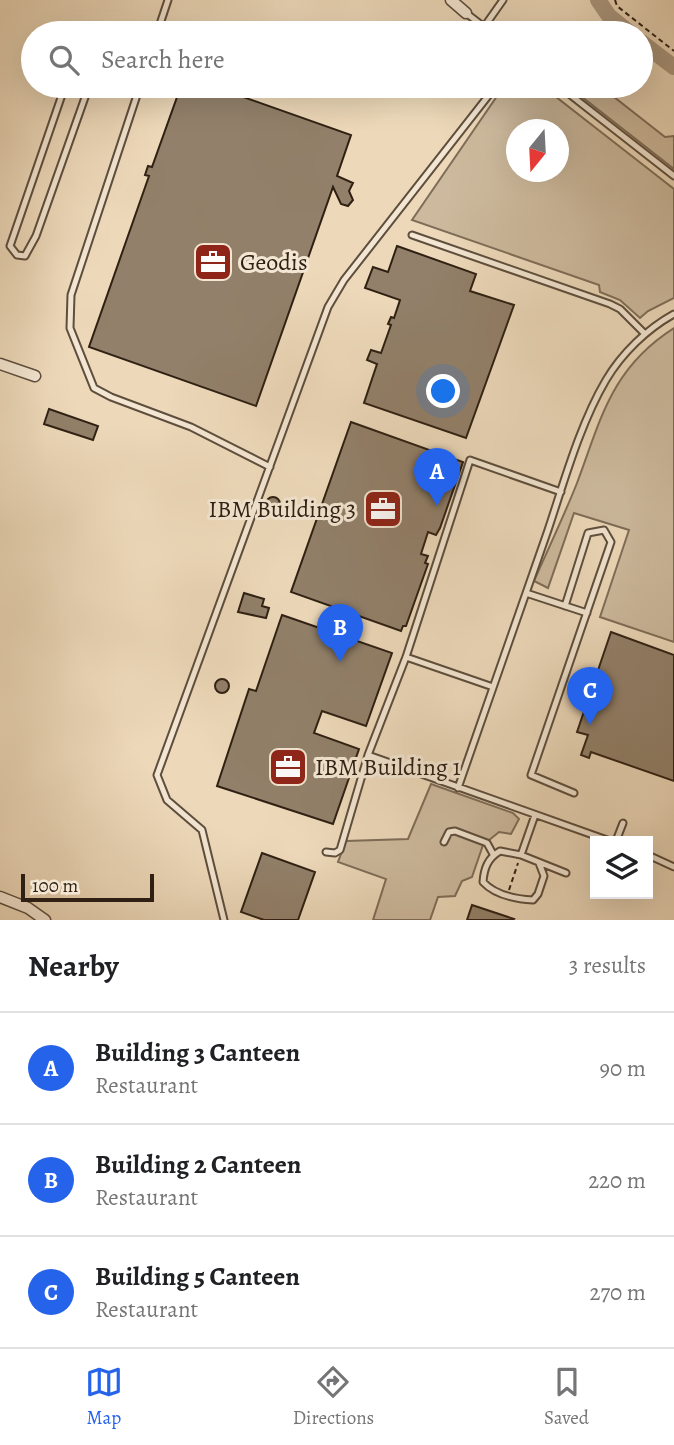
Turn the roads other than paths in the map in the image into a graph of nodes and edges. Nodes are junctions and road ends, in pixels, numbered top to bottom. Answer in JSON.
{"nodes":[{"id":1,"x":168,"y":0,"type":"edge"},
{"id":2,"x":451,"y":0,"type":"edge"},
{"id":3,"x":503,"y":0,"type":"edge"},
{"id":4,"x":466,"y":13,"type":"joint"},
{"id":5,"x":161,"y":21,"type":"edge"},
{"id":6,"x":476,"y":21,"type":"edge"},
{"id":7,"x":488,"y":21,"type":"edge"},
{"id":8,"x":61,"y":98,"type":"edge"},
{"id":9,"x":85,"y":98,"type":"edge"},
{"id":10,"x":136,"y":98,"type":"edge"},
{"id":11,"x":487,"y":98,"type":"edge"},
{"id":12,"x":574,"y":98,"type":"edge"},
{"id":13,"x":674,"y":176,"type":"edge"},
{"id":14,"x":412,"y":235,"type":"dead end"},
{"id":15,"x":674,"y":314,"type":"edge"},
{"id":16,"x":645,"y":334,"type":"junction"},
{"id":17,"x":0,"y":364,"type":"edge"},
{"id":18,"x":35,"y":376,"type":"dead end"},
{"id":19,"x":270,"y":467,"type":"junction"},
{"id":20,"x":561,"y":492,"type":"junction"},
{"id":21,"x":526,"y":593,"type":"junction"},
{"id":22,"x":565,"y":606,"type":"junction"},
{"id":23,"x":587,"y":613,"type":"junction"},
{"id":24,"x":406,"y":657,"type":"junction"},
{"id":25,"x":493,"y":687,"type":"junction"},
{"id":26,"x":368,"y":755,"type":"junction"},
{"id":27,"x":458,"y":788,"type":"junction"},
{"id":28,"x":574,"y":793,"type":"dead end"},
{"id":29,"x":535,"y":815,"type":"junction"},
{"id":30,"x":623,"y":823,"type":"dead end"},
{"id":31,"x":596,"y":836,"type":"edge"},
{"id":32,"x":618,"y":836,"type":"edge"},
{"id":33,"x":444,"y":842,"type":"dead end"},
{"id":34,"x":326,"y":852,"type":"dead end"},
{"id":35,"x":494,"y":854,"type":"junction"},
{"id":36,"x":521,"y":855,"type":"junction"},
{"id":37,"x":653,"y":857,"type":"edge"},
{"id":38,"x":539,"y":863,"type":"junction"},
{"id":39,"x":674,"y":867,"type":"edge"},
{"id":40,"x":566,"y":873,"type":"dead end"},
{"id":41,"x":0,"y":897,"type":"edge"},
{"id":42,"x":45,"y":920,"type":"edge"},
{"id":43,"x":224,"y":920,"type":"edge"}],
"edges":[{"from":1,"to":5,"type":"lane"},
{"from":2,"to":4,"type":"street"},
{"from":3,"to":7,"type":"lane"},
{"from":4,"to":6,"type":"lane"},
{"from":8,"to":9,"type":"lane"},
{"from":10,"to":19,"type":"lane"},
{"from":11,"to":19,"type":"lane"},
{"from":12,"to":13,"type":"lane"},
{"from":14,"to":16,"type":"lane"},
{"from":15,"to":16,"type":"lane"},
{"from":16,"to":20,"type":"lane"},
{"from":17,"to":18,"type":"street"},
{"from":19,"to":43,"type":"lane"},
{"from":20,"to":21,"type":"lane"},
{"from":20,"to":24,"type":"lane"},
{"from":21,"to":22,"type":"lane"},
{"from":21,"to":25,"type":"lane"},
{"from":22,"to":23,"type":"lane"},
{"from":22,"to":23,"type":"lane"},
{"from":23,"to":28,"type":"lane"},
{"from":24,"to":25,"type":"lane"},
{"from":24,"to":26,"type":"lane"},
{"from":25,"to":27,"type":"lane"},
{"from":26,"to":27,"type":"lane"},
{"from":26,"to":34,"type":"lane"},
{"from":27,"to":29,"type":"lane"},
{"from":29,"to":31,"type":"lane"},
{"from":29,"to":36,"type":"lane"},
{"from":30,"to":32,"type":"lane"},
{"from":33,"to":35,"type":"lane"},
{"from":35,"to":36,"type":"lane"},
{"from":35,"to":38,"type":"lane"},
{"from":36,"to":38,"type":"lane"},
{"from":37,"to":39,"type":"lane"},
{"from":38,"to":40,"type":"lane"},
{"from":41,"to":42,"type":"street"}]}
